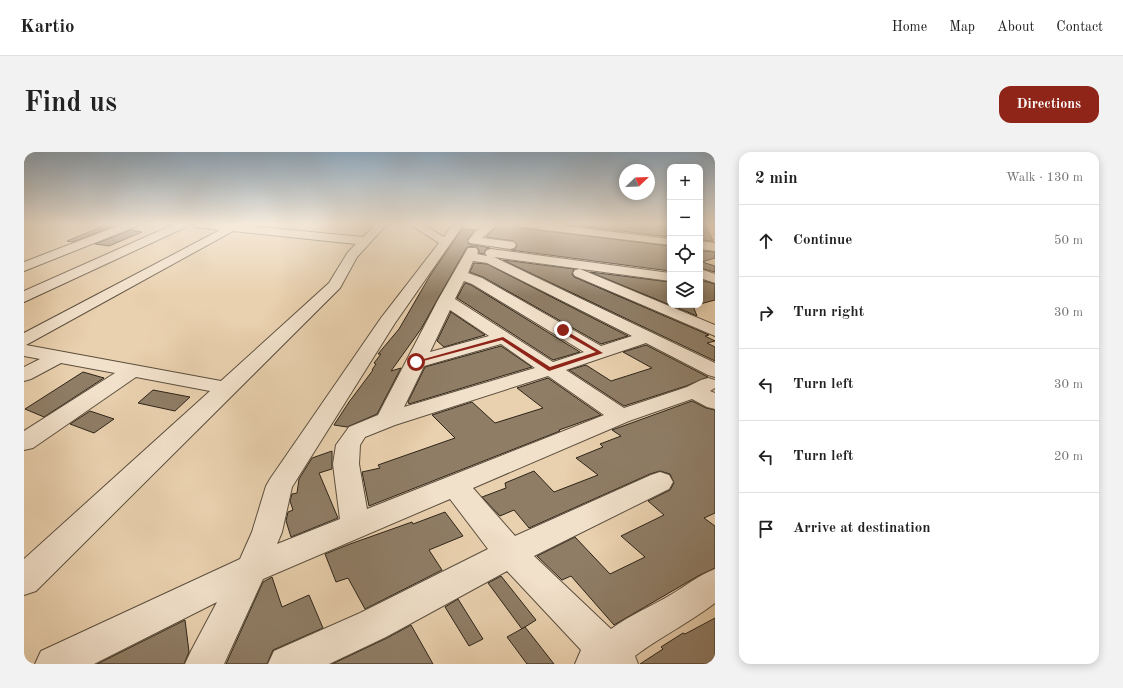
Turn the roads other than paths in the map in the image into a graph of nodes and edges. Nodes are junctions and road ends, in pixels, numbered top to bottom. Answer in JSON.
{"nodes":[{"id":1,"x":69,"y":248,"type":"edge"},
{"id":2,"x":132,"y":248,"type":"edge"},
{"id":3,"x":194,"y":248,"type":"edge"},
{"id":4,"x":359,"y":248,"type":"edge"},
{"id":5,"x":440,"y":248,"type":"edge"},
{"id":6,"x":454,"y":248,"type":"edge"},
{"id":7,"x":532,"y":248,"type":"edge"},
{"id":8,"x":647,"y":248,"type":"edge"},
{"id":9,"x":647,"y":251,"type":"dead end"},
{"id":10,"x":470,"y":254,"type":"junction"},
{"id":11,"x":554,"y":262,"type":"junction"},
{"id":12,"x":667,"y":266,"type":"edge"},
{"id":13,"x":24,"y":267,"type":"edge"},
{"id":14,"x":703,"y":267,"type":"edge"},
{"id":15,"x":459,"y":275,"type":"junction"},
{"id":16,"x":667,"y":277,"type":"edge"},
{"id":17,"x":715,"y":279,"type":"edge"},
{"id":18,"x":703,"y":281,"type":"edge"},
{"id":19,"x":715,"y":283,"type":"edge"},
{"id":20,"x":703,"y":287,"type":"edge"},
{"id":21,"x":24,"y":297,"type":"edge"},
{"id":22,"x":667,"y":298,"type":"edge"},
{"id":23,"x":446,"y":300,"type":"junction"},
{"id":24,"x":650,"y":303,"type":"junction"},
{"id":25,"x":711,"y":326,"type":"edge"},
{"id":26,"x":647,"y":337,"type":"junction"},
{"id":27,"x":503,"y":338,"type":"junction"},
{"id":28,"x":24,"y":340,"type":"edge"},
{"id":29,"x":24,"y":350,"type":"edge"},
{"id":30,"x":600,"y":353,"type":"junction"},
{"id":31,"x":59,"y":356,"type":"junction"},
{"id":32,"x":416,"y":362,"type":"junction"},
{"id":33,"x":549,"y":369,"type":"junction"},
{"id":34,"x":133,"y":370,"type":"junction"},
{"id":35,"x":715,"y":371,"type":"edge"},
{"id":36,"x":24,"y":375,"type":"edge"},
{"id":37,"x":227,"y":388,"type":"junction"},
{"id":38,"x":708,"y":391,"type":"edge"},
{"id":39,"x":621,"y":416,"type":"junction"},
{"id":40,"x":387,"y":420,"type":"junction"},
{"id":41,"x":24,"y":442,"type":"edge"},
{"id":42,"x":660,"y":482,"type":"dead end"},
{"id":43,"x":455,"y":486,"type":"junction"},
{"id":44,"x":356,"y":526,"type":"junction"},
{"id":45,"x":510,"y":553,"type":"junction"},
{"id":46,"x":252,"y":570,"type":"junction"},
{"id":47,"x":24,"y":580,"type":"edge"},
{"id":48,"x":715,"y":584,"type":"edge"},
{"id":49,"x":607,"y":660,"type":"edge"},
{"id":50,"x":56,"y":664,"type":"edge"},
{"id":51,"x":204,"y":664,"type":"edge"},
{"id":52,"x":287,"y":664,"type":"edge"}],
"edges":[{"from":1,"to":13,"type":"street"},
{"from":2,"to":21,"type":"street"},
{"from":3,"to":28,"type":"street"},
{"from":4,"to":37,"type":"street"},
{"from":5,"to":46,"type":"street"},
{"from":6,"to":10,"type":"street"},
{"from":7,"to":12,"type":"street"},
{"from":8,"to":9,"type":"street"},
{"from":10,"to":11,"type":"street"},
{"from":10,"to":15,"type":"street"},
{"from":10,"to":26,"type":"street"},
{"from":11,"to":16,"type":"street"},
{"from":11,"to":24,"type":"street"},
{"from":14,"to":17,"type":"street"},
{"from":15,"to":23,"type":"street"},
{"from":15,"to":30,"type":"street"},
{"from":18,"to":19,"type":"street"},
{"from":19,"to":20,"type":"street"},
{"from":22,"to":24,"type":"street"},
{"from":23,"to":27,"type":"street"},
{"from":23,"to":32,"type":"street"},
{"from":24,"to":25,"type":"street"},
{"from":26,"to":30,"type":"street"},
{"from":26,"to":35,"type":"street"},
{"from":27,"to":32,"type":"street"},
{"from":27,"to":33,"type":"street"},
{"from":29,"to":31,"type":"street"},
{"from":30,"to":33,"type":"street"},
{"from":31,"to":34,"type":"street"},
{"from":31,"to":36,"type":"street"},
{"from":32,"to":40,"type":"street"},
{"from":33,"to":39,"type":"street"},
{"from":33,"to":40,"type":"street"},
{"from":34,"to":37,"type":"street"},
{"from":34,"to":41,"type":"street"},
{"from":37,"to":47,"type":"street"},
{"from":38,"to":39,"type":"street"},
{"from":39,"to":43,"type":"street"},
{"from":40,"to":44,"type":"street"},
{"from":42,"to":45,"type":"street"},
{"from":43,"to":44,"type":"street"},
{"from":43,"to":45,"type":"street"},
{"from":44,"to":46,"type":"street"},
{"from":45,"to":49,"type":"street"},
{"from":45,"to":52,"type":"street"},
{"from":46,"to":50,"type":"street"},
{"from":46,"to":51,"type":"street"},
{"from":48,"to":49,"type":"street"}]}
